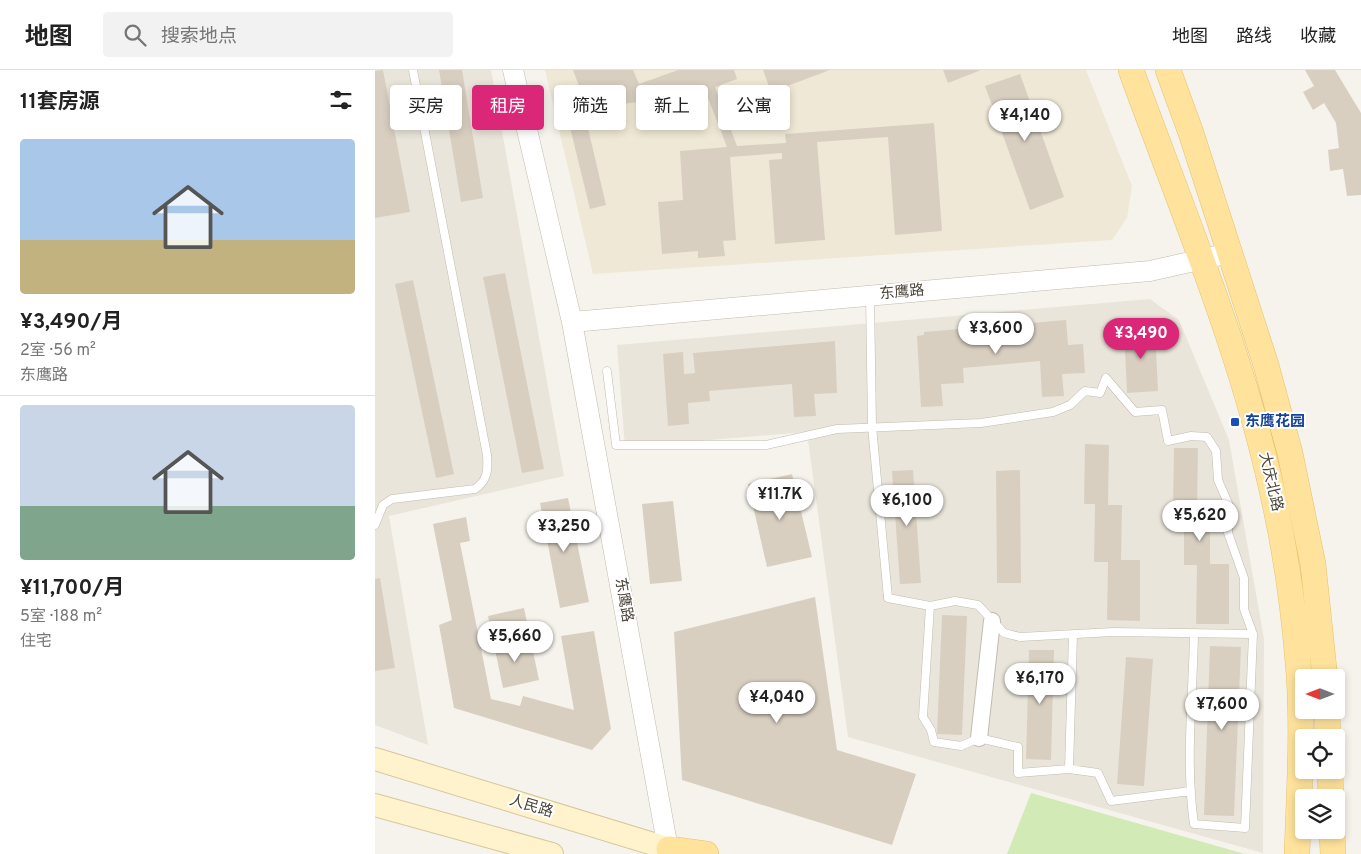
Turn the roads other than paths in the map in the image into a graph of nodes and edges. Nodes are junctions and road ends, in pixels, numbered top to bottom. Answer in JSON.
{"nodes":[{"id":1,"x":413,"y":70,"type":"edge"},
{"id":2,"x":513,"y":70,"type":"edge"},
{"id":3,"x":1131,"y":70,"type":"edge"},
{"id":4,"x":1168,"y":70,"type":"edge"},
{"id":5,"x":1230,"y":253,"type":"junction"},
{"id":6,"x":1202,"y":260,"type":"junction"},
{"id":7,"x":870,"y":295,"type":"junction"},
{"id":8,"x":572,"y":322,"type":"junction"},
{"id":9,"x":607,"y":371,"type":"dead end"},
{"id":10,"x":873,"y":426,"type":"junction"},
{"id":11,"x":375,"y":525,"type":"edge"},
{"id":12,"x":930,"y":606,"type":"junction"},
{"id":13,"x":992,"y":621,"type":"junction"},
{"id":14,"x":1195,"y":633,"type":"junction"},
{"id":15,"x":1253,"y":634,"type":"junction"},
{"id":16,"x":1073,"y":635,"type":"junction"},
{"id":17,"x":1324,"y":669,"type":"edge"},
{"id":18,"x":979,"y":738,"type":"junction"},
{"id":19,"x":375,"y":759,"type":"edge"},
{"id":20,"x":1069,"y":769,"type":"junction"},
{"id":21,"x":1191,"y":791,"type":"junction"},
{"id":22,"x":375,"y":805,"type":"edge"},
{"id":23,"x":1332,"y":839,"type":"edge"},
{"id":24,"x":675,"y":852,"type":"edge"},
{"id":25,"x":553,"y":854,"type":"edge"},
{"id":26,"x":706,"y":854,"type":"edge"},
{"id":27,"x":1297,"y":854,"type":"edge"},
{"id":28,"x":1333,"y":854,"type":"edge"}],
"edges":[{"from":1,"to":11,"type":"lane"},
{"from":2,"to":8,"type":"street","name":"东鹰路"},
{"from":3,"to":6,"type":"main road","name":"大庆北路"},
{"from":4,"to":5,"type":"main road","name":"大庆北路"},
{"from":5,"to":6,"type":"street","name":"东鹰路"},
{"from":5,"to":17,"type":"main road","name":"大庆北路"},
{"from":6,"to":7,"type":"street","name":"东鹰路"},
{"from":6,"to":27,"type":"main road","name":"大庆北路"},
{"from":7,"to":8,"type":"street","name":"东鹰路"},
{"from":7,"to":10,"type":"lane"},
{"from":8,"to":24,"type":"street","name":"东鹰路"},
{"from":9,"to":10,"type":"lane"},
{"from":10,"to":12,"type":"lane"},
{"from":10,"to":15,"type":"lane"},
{"from":12,"to":13,"type":"lane"},
{"from":12,"to":18,"type":"lane"},
{"from":13,"to":16,"type":"lane"},
{"from":13,"to":18,"type":"street"},
{"from":14,"to":15,"type":"lane"},
{"from":14,"to":16,"type":"lane"},
{"from":14,"to":21,"type":"lane"},
{"from":15,"to":21,"type":"lane"},
{"from":16,"to":20,"type":"lane"},
{"from":18,"to":20,"type":"lane"},
{"from":19,"to":24,"type":"main road","name":"人民路"},
{"from":20,"to":21,"type":"lane"},
{"from":22,"to":25,"type":"main road"},
{"from":23,"to":28,"type":"main road"},
{"from":24,"to":26,"type":"main road"}]}
